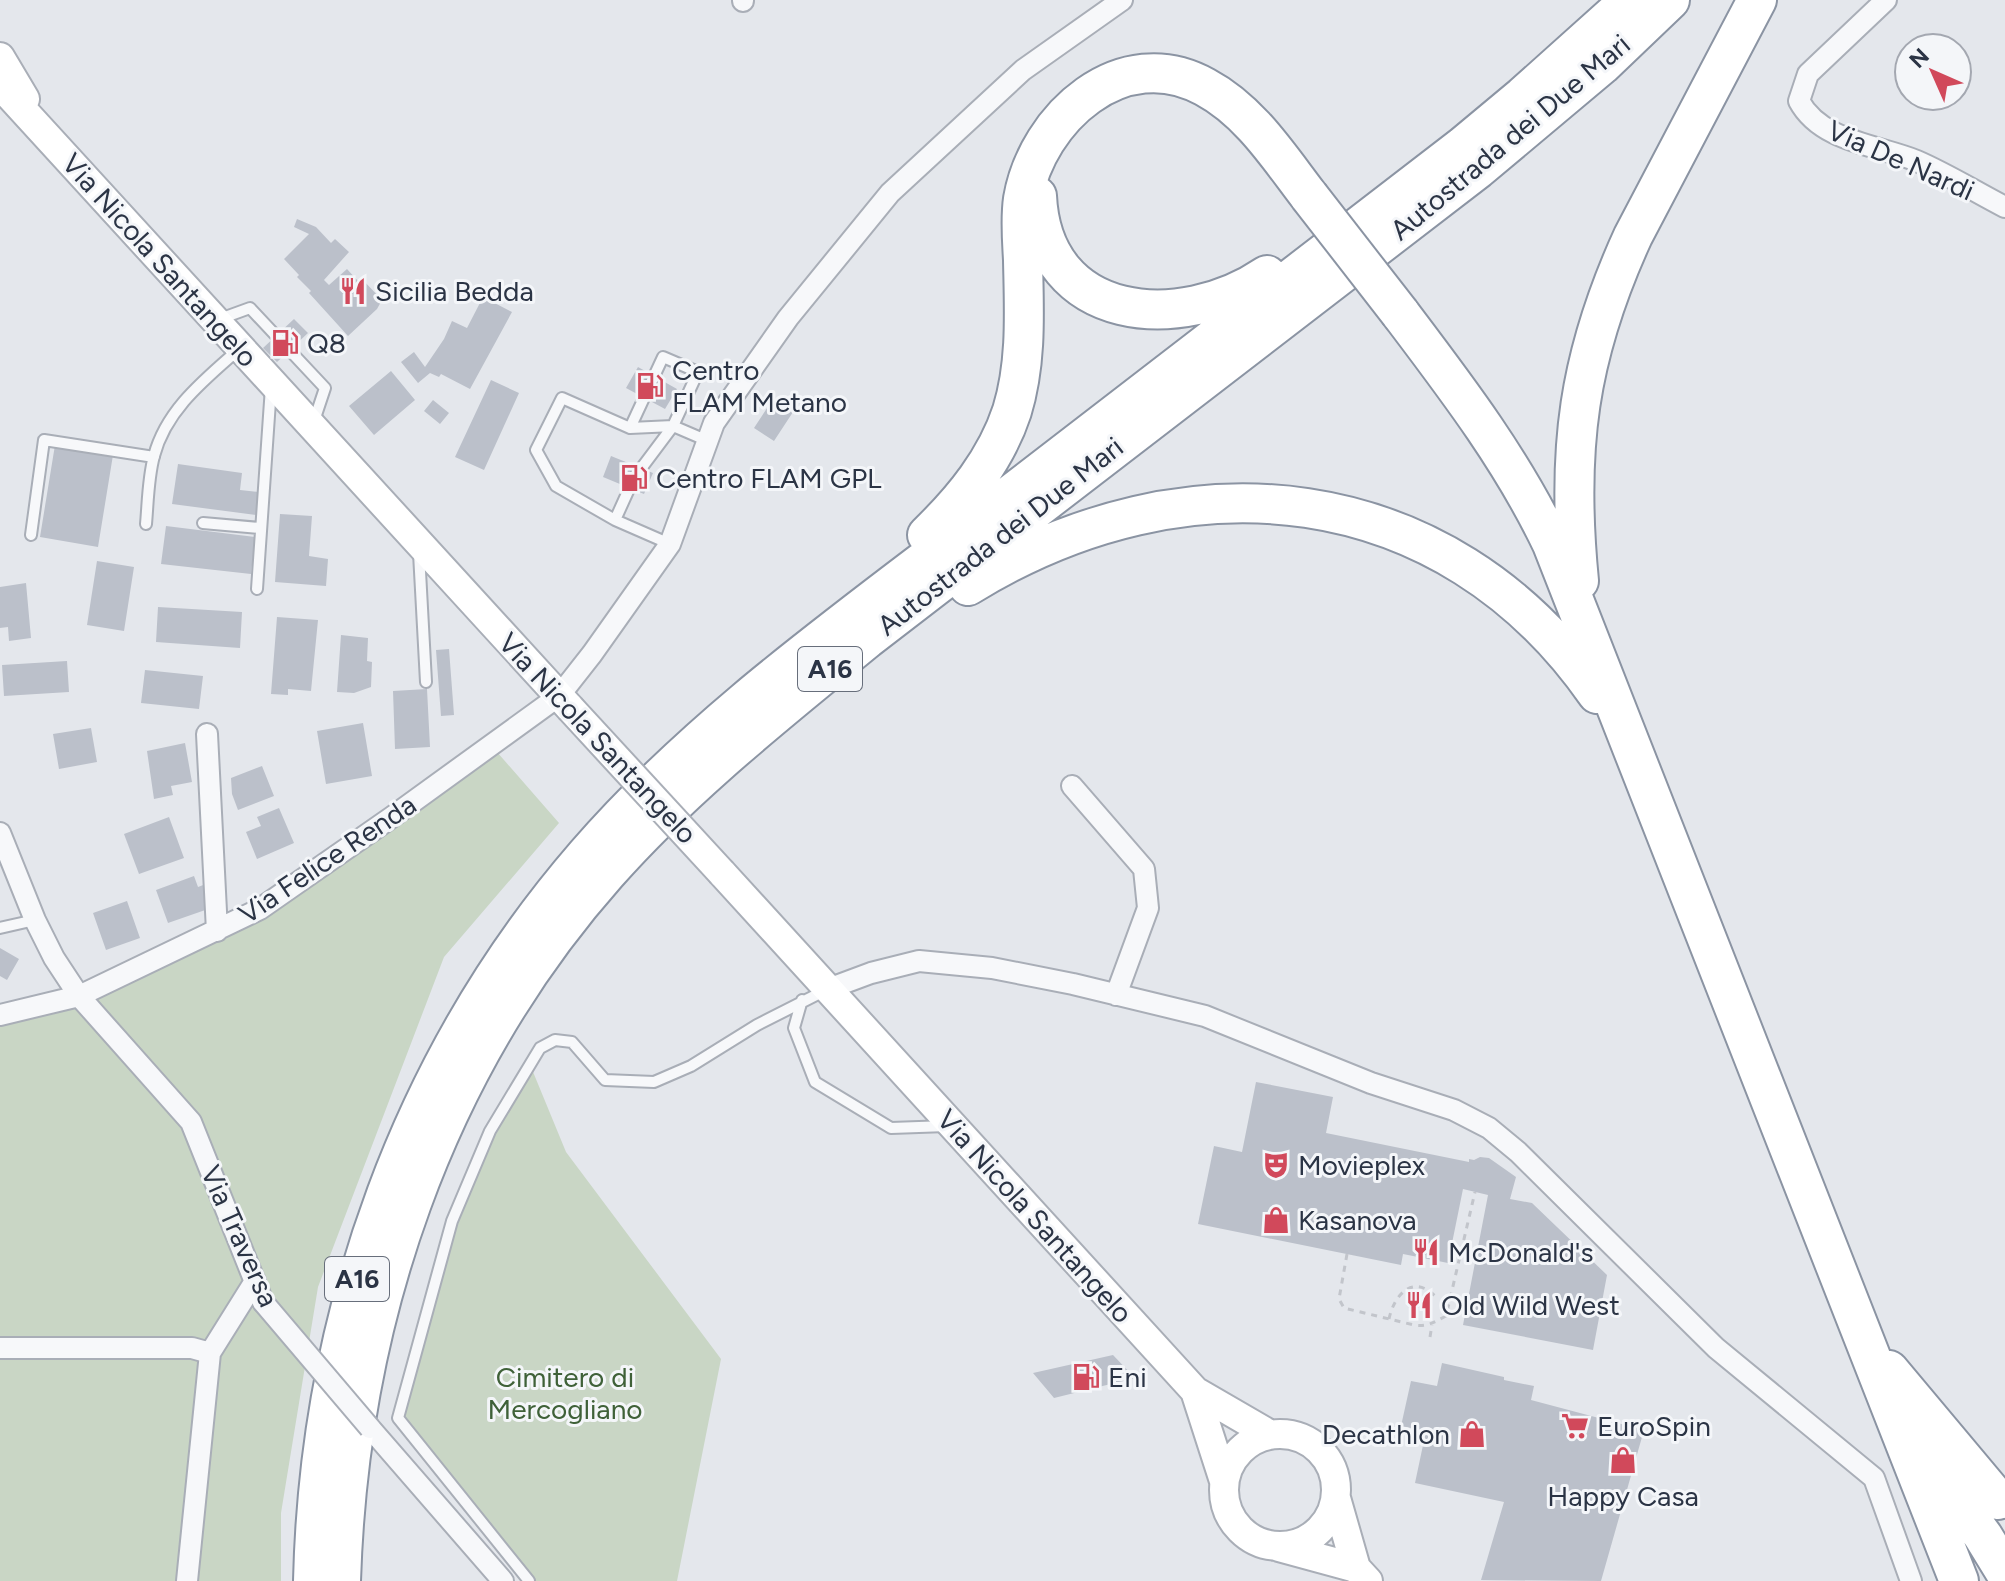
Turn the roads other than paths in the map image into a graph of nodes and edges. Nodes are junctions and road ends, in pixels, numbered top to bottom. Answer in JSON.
{"nodes":[{"id":1,"x":1122,"y":0,"type":"edge"},
{"id":2,"x":1617,"y":0,"type":"edge"},
{"id":3,"x":1630,"y":0,"type":"edge"},
{"id":4,"x":1670,"y":0,"type":"edge"},
{"id":5,"x":1757,"y":0,"type":"edge"},
{"id":6,"x":1886,"y":0,"type":"edge"},
{"id":7,"x":0,"y":57,"type":"edge"},
{"id":8,"x":0,"y":85,"type":"edge"},
{"id":9,"x":0,"y":110,"type":"edge"},
{"id":10,"x":32,"y":118,"type":"junction"},
{"id":11,"x":1039,"y":154,"type":"junction"},
{"id":12,"x":2005,"y":207,"type":"edge"},
{"id":13,"x":215,"y":321,"type":"junction"},
{"id":14,"x":240,"y":349,"type":"junction"},
{"id":15,"x":272,"y":382,"type":"junction"},
{"id":16,"x":312,"y":426,"type":"junction"},
{"id":17,"x":673,"y":426,"type":"junction"},
{"id":18,"x":630,"y":428,"type":"junction"},
{"id":19,"x":708,"y":441,"type":"junction"},
{"id":20,"x":154,"y":457,"type":"junction"},
{"id":21,"x":615,"y":520,"type":"junction"},
{"id":22,"x":203,"y":523,"type":"dead end"},
{"id":23,"x":146,"y":524,"type":"dead end"},
{"id":24,"x":260,"y":528,"type":"junction"},
{"id":25,"x":31,"y":535,"type":"dead end"},
{"id":26,"x":419,"y":543,"type":"junction"},
{"id":27,"x":670,"y":544,"type":"junction"},
{"id":28,"x":257,"y":589,"type":"dead end"},
{"id":29,"x":1583,"y":619,"type":"junction"},
{"id":30,"x":426,"y":682,"type":"dead end"},
{"id":31,"x":564,"y":702,"type":"junction"},
{"id":32,"x":207,"y":734,"type":"dead end"},
{"id":33,"x":1630,"y":747,"type":"junction"},
{"id":34,"x":1072,"y":786,"type":"dead end"},
{"id":35,"x":0,"y":833,"type":"edge"},
{"id":36,"x":606,"y":874,"type":"junction"},
{"id":37,"x":35,"y":920,"type":"junction"},
{"id":38,"x":0,"y":928,"type":"edge"},
{"id":39,"x":217,"y":931,"type":"junction"},
{"id":40,"x":828,"y":989,"type":"junction"},
{"id":41,"x":1116,"y":995,"type":"junction"},
{"id":42,"x":79,"y":996,"type":"junction"},
{"id":43,"x":480,"y":999,"type":"junction"},
{"id":44,"x":802,"y":1000,"type":"junction"},
{"id":45,"x":0,"y":1015,"type":"edge"},
{"id":46,"x":953,"y":1126,"type":"junction"},
{"id":47,"x":255,"y":1281,"type":"junction"},
{"id":48,"x":1857,"y":1321,"type":"junction"},
{"id":49,"x":0,"y":1348,"type":"edge"},
{"id":50,"x":210,"y":1353,"type":"junction"},
{"id":51,"x":1195,"y":1391,"type":"junction"},
{"id":52,"x":1888,"y":1399,"type":"junction"},
{"id":53,"x":1269,"y":1434,"type":"junction"},
{"id":54,"x":1224,"y":1481,"type":"junction"},
{"id":55,"x":1336,"y":1498,"type":"junction"},
{"id":56,"x":1998,"y":1500,"type":"dead end"},
{"id":57,"x":1274,"y":1546,"type":"junction"},
{"id":58,"x":2005,"y":1572,"type":"edge"},
{"id":59,"x":1362,"y":1575,"type":"edge"},
{"id":60,"x":187,"y":1581,"type":"edge"},
{"id":61,"x":313,"y":1581,"type":"edge"},
{"id":62,"x":341,"y":1581,"type":"edge"},
{"id":63,"x":503,"y":1581,"type":"edge"},
{"id":64,"x":529,"y":1581,"type":"edge"},
{"id":65,"x":1911,"y":1581,"type":"edge"},
{"id":66,"x":1959,"y":1581,"type":"edge"}],
"edges":[{"from":1,"to":19,"type":"street","name":"Via Felice Renda"},
{"from":2,"to":11,"type":"highway"},
{"from":3,"to":43,"type":"highway","name":"Autostrada dei Due Mari","number":"A16"},
{"from":4,"to":36,"type":"highway","name":"Autostrada dei Due Mari","number":"A16"},
{"from":5,"to":29,"type":"highway"},
{"from":6,"to":12,"type":"street","name":"Via De Nardi"},
{"from":7,"to":10,"type":"main road"},
{"from":8,"to":10,"type":"main road","name":"Via Nicola Santangelo"},
{"from":9,"to":10,"type":"main road"},
{"from":10,"to":13,"type":"main road","name":"Via Nicola Santangelo"},
{"from":11,"to":29,"type":"highway","bridge":true},
{"from":11,"to":43,"type":"highway"},
{"from":13,"to":14,"type":"main road","name":"Via Nicola Santangelo"},
{"from":13,"to":16,"type":"lane"},
{"from":14,"to":15,"type":"main road","name":"Via Nicola Santangelo"},
{"from":14,"to":20,"type":"lane"},
{"from":15,"to":16,"type":"main road","name":"Via Nicola Santangelo"},
{"from":15,"to":24,"type":"lane"},
{"from":16,"to":26,"type":"main road","name":"Via Nicola Santangelo"},
{"from":17,"to":18,"type":"lane"},
{"from":17,"to":18,"type":"lane"},
{"from":17,"to":19,"type":"lane"},
{"from":17,"to":21,"type":"lane"},
{"from":18,"to":21,"type":"lane"},
{"from":19,"to":27,"type":"street","name":"Via Felice Renda"},
{"from":20,"to":23,"type":"lane"},
{"from":20,"to":25,"type":"lane"},
{"from":21,"to":27,"type":"lane"},
{"from":22,"to":24,"type":"lane"},
{"from":24,"to":28,"type":"lane"},
{"from":26,"to":30,"type":"lane"},
{"from":26,"to":31,"type":"main road","name":"Via Nicola Santangelo"},
{"from":27,"to":31,"type":"street","name":"Via Felice Renda"},
{"from":29,"to":33,"type":"highway"},
{"from":31,"to":39,"type":"street","name":"Via Felice Renda"},
{"from":31,"to":40,"type":"main road","name":"Via Nicola Santangelo","bridge":true},
{"from":32,"to":39,"type":"street"},
{"from":33,"to":36,"type":"highway"},
{"from":33,"to":48,"type":"highway"},
{"from":34,"to":41,"type":"street"},
{"from":35,"to":37,"type":"street","name":"Via Traversa"},
{"from":36,"to":62,"type":"highway","name":"Autostrada dei Due Mari","number":"A16"},
{"from":37,"to":38,"type":"lane"},
{"from":37,"to":42,"type":"street","name":"Via Traversa"},
{"from":39,"to":42,"type":"street","name":"Via Felice Renda"},
{"from":40,"to":41,"type":"street"},
{"from":40,"to":44,"type":"lane"},
{"from":40,"to":46,"type":"main road","name":"Via Nicola Santangelo"},
{"from":41,"to":65,"type":"street"},
{"from":42,"to":45,"type":"street","name":"Via Felice Renda"},
{"from":42,"to":47,"type":"street","name":"Via Traversa"},
{"from":43,"to":61,"type":"highway","name":"Autostrada dei Due Mari","number":"A16"},
{"from":44,"to":46,"type":"lane"},
{"from":44,"to":64,"type":"lane"},
{"from":46,"to":51,"type":"main road","name":"Via Nicola Santangelo"},
{"from":47,"to":50,"type":"street"},
{"from":47,"to":63,"type":"street","name":"Via Traversa","bridge":true},
{"from":48,"to":52,"type":"highway"},
{"from":48,"to":56,"type":"highway"},
{"from":49,"to":50,"type":"street"},
{"from":50,"to":60,"type":"street"},
{"from":51,"to":53,"type":"main road","name":"Via Nicola Santangelo"},
{"from":51,"to":54,"type":"main road","name":"Via Nicola Santangelo"},
{"from":52,"to":58,"type":"highway"},
{"from":52,"to":66,"type":"highway"},
{"from":53,"to":54,"type":"main road"},
{"from":53,"to":55,"type":"main road","name":"Via Nicola Santangelo"},
{"from":54,"to":57,"type":"main road","name":"Via Nicola Santangelo"},
{"from":55,"to":57,"type":"main road"},
{"from":55,"to":59,"type":"main road","name":"Via Nicola Santangelo"},
{"from":57,"to":59,"type":"main road","name":"Via Nicola Santangelo"}]}
